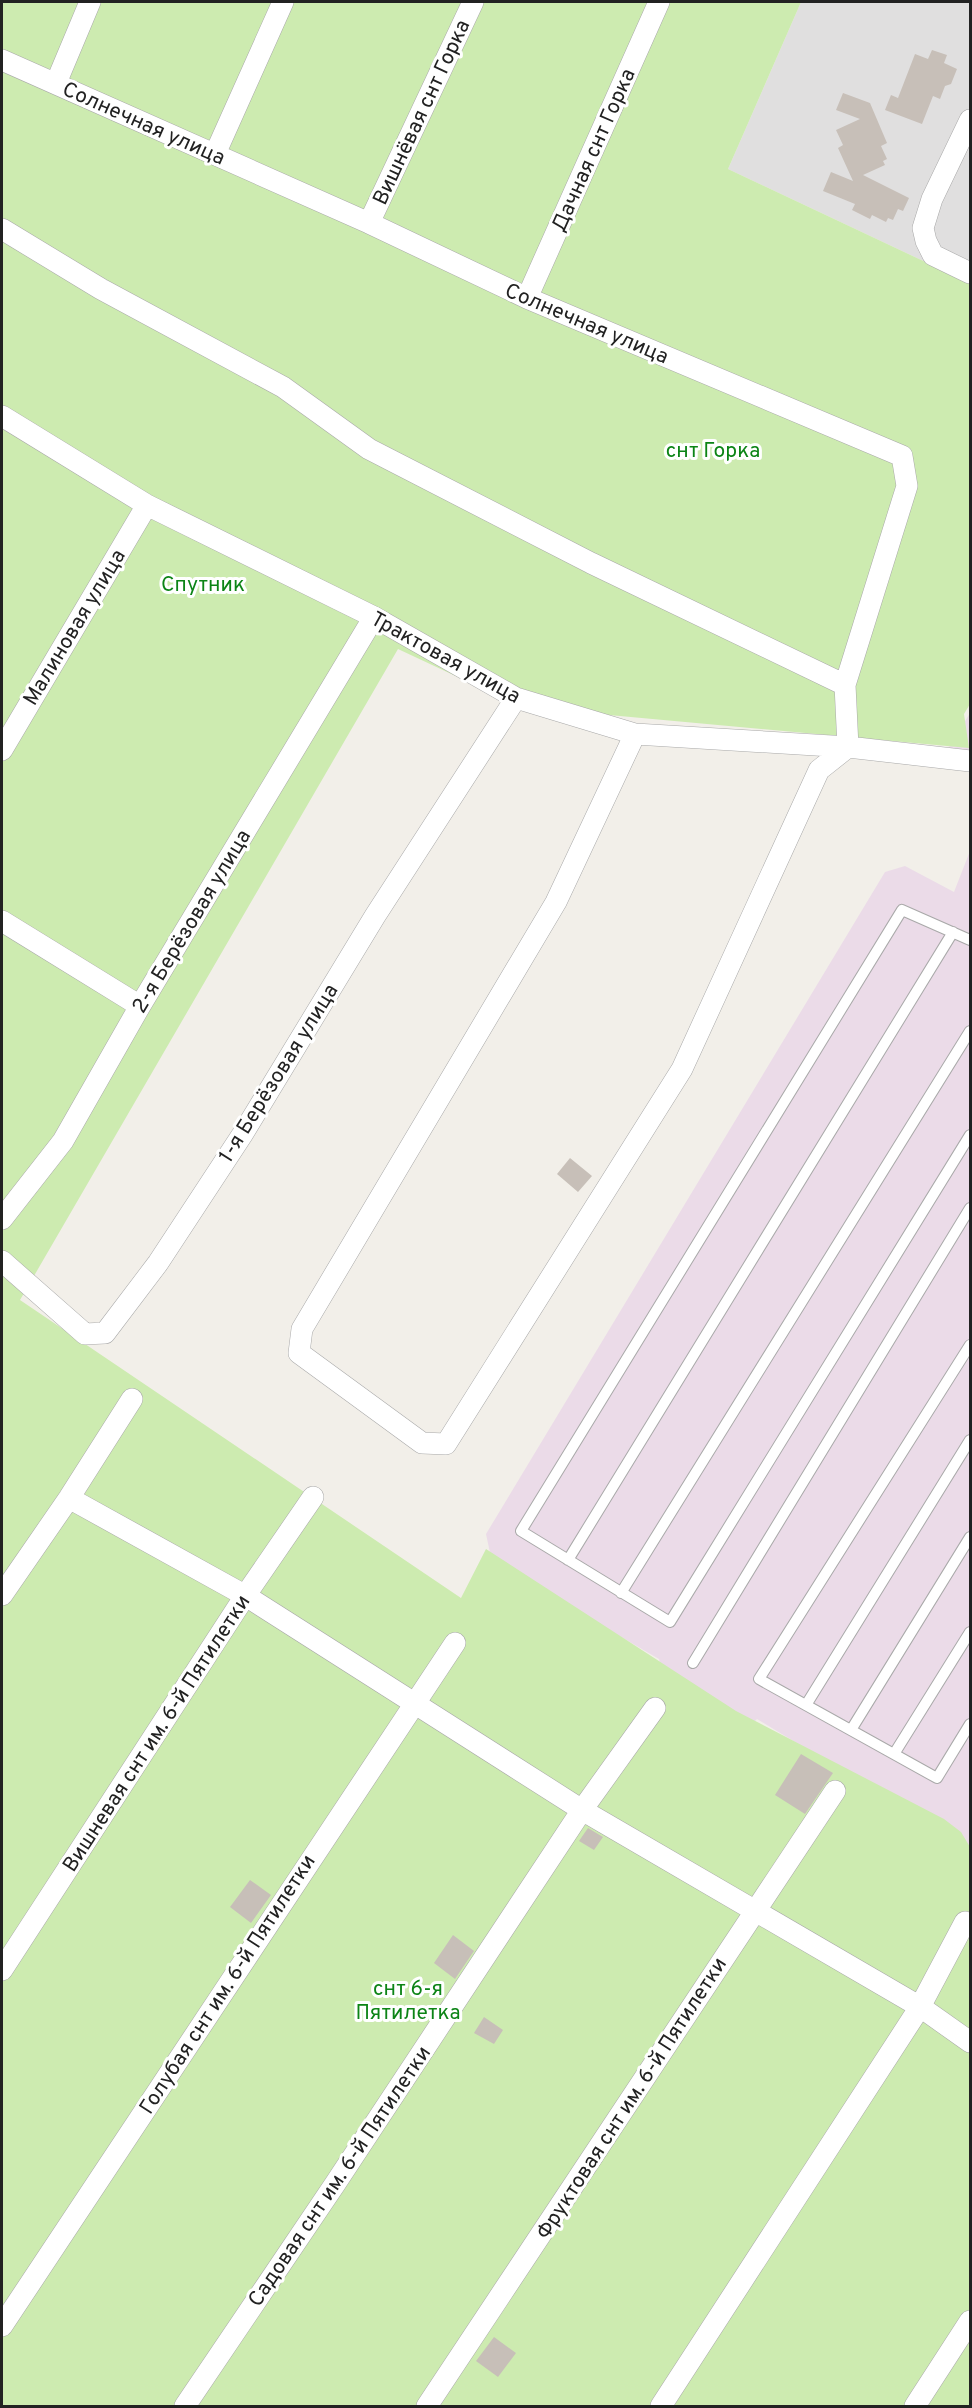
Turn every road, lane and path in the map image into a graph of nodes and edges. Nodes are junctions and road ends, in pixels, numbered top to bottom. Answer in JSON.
{"nodes":[{"id":1,"x":90,"y":2,"type":"edge"},
{"id":2,"x":283,"y":2,"type":"edge"},
{"id":3,"x":473,"y":2,"type":"edge"},
{"id":4,"x":659,"y":2,"type":"edge"},
{"id":5,"x":2,"y":60,"type":"edge"},
{"id":6,"x":56,"y":83,"type":"junction"},
{"id":7,"x":970,"y":120,"type":"edge"},
{"id":8,"x":215,"y":154,"type":"junction"},
{"id":9,"x":369,"y":224,"type":"junction"},
{"id":10,"x":2,"y":229,"type":"edge"},
{"id":11,"x":970,"y":273,"type":"edge"},
{"id":12,"x":527,"y":298,"type":"junction"},
{"id":13,"x":2,"y":416,"type":"edge"},
{"id":14,"x":147,"y":505,"type":"junction"},
{"id":15,"x":374,"y":617,"type":"junction"},
{"id":16,"x":844,"y":685,"type":"junction"},
{"id":17,"x":516,"y":698,"type":"junction"},
{"id":18,"x":634,"y":734,"type":"junction"},
{"id":19,"x":848,"y":747,"type":"junction"},
{"id":20,"x":2,"y":750,"type":"edge"},
{"id":21,"x":970,"y":760,"type":"edge"},
{"id":22,"x":2,"y":921,"type":"edge"},
{"id":23,"x":953,"y":932,"type":"junction"},
{"id":24,"x":970,"y":940,"type":"edge"},
{"id":25,"x":140,"y":1006,"type":"junction"},
{"id":26,"x":970,"y":1031,"type":"edge"},
{"id":27,"x":970,"y":1135,"type":"edge"},
{"id":28,"x":970,"y":1208,"type":"edge"},
{"id":29,"x":2,"y":1219,"type":"edge"},
{"id":30,"x":2,"y":1261,"type":"edge"},
{"id":31,"x":970,"y":1345,"type":"edge"},
{"id":32,"x":132,"y":1399,"type":"dead end"},
{"id":33,"x":970,"y":1440,"type":"edge"},
{"id":34,"x":313,"y":1497,"type":"dead end"},
{"id":35,"x":69,"y":1498,"type":"junction"},
{"id":36,"x":970,"y":1537,"type":"edge"},
{"id":37,"x":568,"y":1560,"type":"junction"},
{"id":38,"x":621,"y":1593,"type":"junction"},
{"id":39,"x":2,"y":1595,"type":"edge"},
{"id":40,"x":246,"y":1596,"type":"junction"},
{"id":41,"x":970,"y":1632,"type":"edge"},
{"id":42,"x":455,"y":1643,"type":"dead end"},
{"id":43,"x":693,"y":1663,"type":"dead end"},
{"id":44,"x":416,"y":1703,"type":"junction"},
{"id":45,"x":806,"y":1705,"type":"junction"},
{"id":46,"x":655,"y":1708,"type":"dead end"},
{"id":47,"x":970,"y":1724,"type":"edge"},
{"id":48,"x":851,"y":1730,"type":"junction"},
{"id":49,"x":894,"y":1754,"type":"junction"},
{"id":50,"x":835,"y":1791,"type":"dead end"},
{"id":51,"x":582,"y":1810,"type":"junction"},
{"id":52,"x":755,"y":1911,"type":"junction"},
{"id":53,"x":965,"y":1922,"type":"dead end"},
{"id":54,"x":2,"y":1970,"type":"edge"},
{"id":55,"x":922,"y":2008,"type":"junction"},
{"id":56,"x":970,"y":2042,"type":"edge"},
{"id":57,"x":970,"y":2321,"type":"edge"},
{"id":58,"x":2,"y":2326,"type":"edge"},
{"id":59,"x":185,"y":2406,"type":"edge"},
{"id":60,"x":427,"y":2406,"type":"edge"},
{"id":61,"x":661,"y":2406,"type":"edge"},
{"id":62,"x":915,"y":2406,"type":"edge"}],
"edges":[{"from":1,"to":6,"type":"street"},
{"from":2,"to":8,"type":"street"},
{"from":3,"to":9,"type":"street","name":"Вишнёвая снт Горка"},
{"from":4,"to":12,"type":"street","name":"Дачная снт Горка"},
{"from":5,"to":6,"type":"street","name":"Солнечная улица"},
{"from":6,"to":8,"type":"street","name":"Солнечная улица"},
{"from":7,"to":11,"type":"street"},
{"from":8,"to":9,"type":"street","name":"Солнечная улица"},
{"from":9,"to":12,"type":"street","name":"Солнечная улица"},
{"from":10,"to":16,"type":"street"},
{"from":12,"to":16,"type":"street","name":"Солнечная улица"},
{"from":13,"to":14,"type":"street","name":"Трактовая улица"},
{"from":14,"to":15,"type":"street","name":"Трактовая улица"},
{"from":14,"to":20,"type":"street","name":"Малиновая улица"},
{"from":15,"to":17,"type":"street","name":"Трактовая улица"},
{"from":15,"to":25,"type":"street","name":"2-я Берёзовая улица"},
{"from":16,"to":19,"type":"street","name":"Солнечная улица"},
{"from":17,"to":18,"type":"street","name":"Трактовая улица"},
{"from":17,"to":30,"type":"street","name":"1-я Берёзовая улица"},
{"from":18,"to":19,"type":"street","name":"Трактовая улица"},
{"from":18,"to":19,"type":"street"},
{"from":19,"to":21,"type":"street","name":"Трактовая улица"},
{"from":22,"to":25,"type":"street"},
{"from":23,"to":24,"type":"lane"},
{"from":23,"to":37,"type":"lane"},
{"from":23,"to":37,"type":"lane"},
{"from":25,"to":29,"type":"street","name":"2-я Берёзовая улица"},
{"from":26,"to":38,"type":"lane"},
{"from":27,"to":38,"type":"lane"},
{"from":28,"to":43,"type":"lane"},
{"from":31,"to":45,"type":"lane"},
{"from":32,"to":35,"type":"street"},
{"from":33,"to":45,"type":"lane"},
{"from":34,"to":40,"type":"street","name":"Вишневая снт им. 6-й Пятилетки"},
{"from":35,"to":39,"type":"street"},
{"from":35,"to":40,"type":"street"},
{"from":36,"to":48,"type":"lane"},
{"from":37,"to":38,"type":"lane"},
{"from":40,"to":44,"type":"street"},
{"from":40,"to":54,"type":"street","name":"Вишневая снт им. 6-й Пятилетки"},
{"from":41,"to":49,"type":"lane"},
{"from":42,"to":44,"type":"street","name":"Голубая снт им. 6-й Пятилетки"},
{"from":44,"to":51,"type":"street"},
{"from":44,"to":58,"type":"street","name":"Голубая снт им. 6-й Пятилетки"},
{"from":45,"to":48,"type":"lane"},
{"from":46,"to":51,"type":"street","name":"Садовая снт им. 6-й Пятилетки"},
{"from":47,"to":49,"type":"lane"},
{"from":48,"to":49,"type":"lane"},
{"from":50,"to":52,"type":"street","name":"Фруктовая снт им. 6-й Пятилетки"},
{"from":51,"to":52,"type":"street"},
{"from":51,"to":59,"type":"street","name":"Садовая снт им. 6-й Пятилетки"},
{"from":52,"to":55,"type":"street"},
{"from":52,"to":60,"type":"street","name":"Фруктовая снт им. 6-й Пятилетки"},
{"from":53,"to":55,"type":"street"},
{"from":55,"to":56,"type":"street"},
{"from":55,"to":61,"type":"street"},
{"from":57,"to":62,"type":"street"}]}
